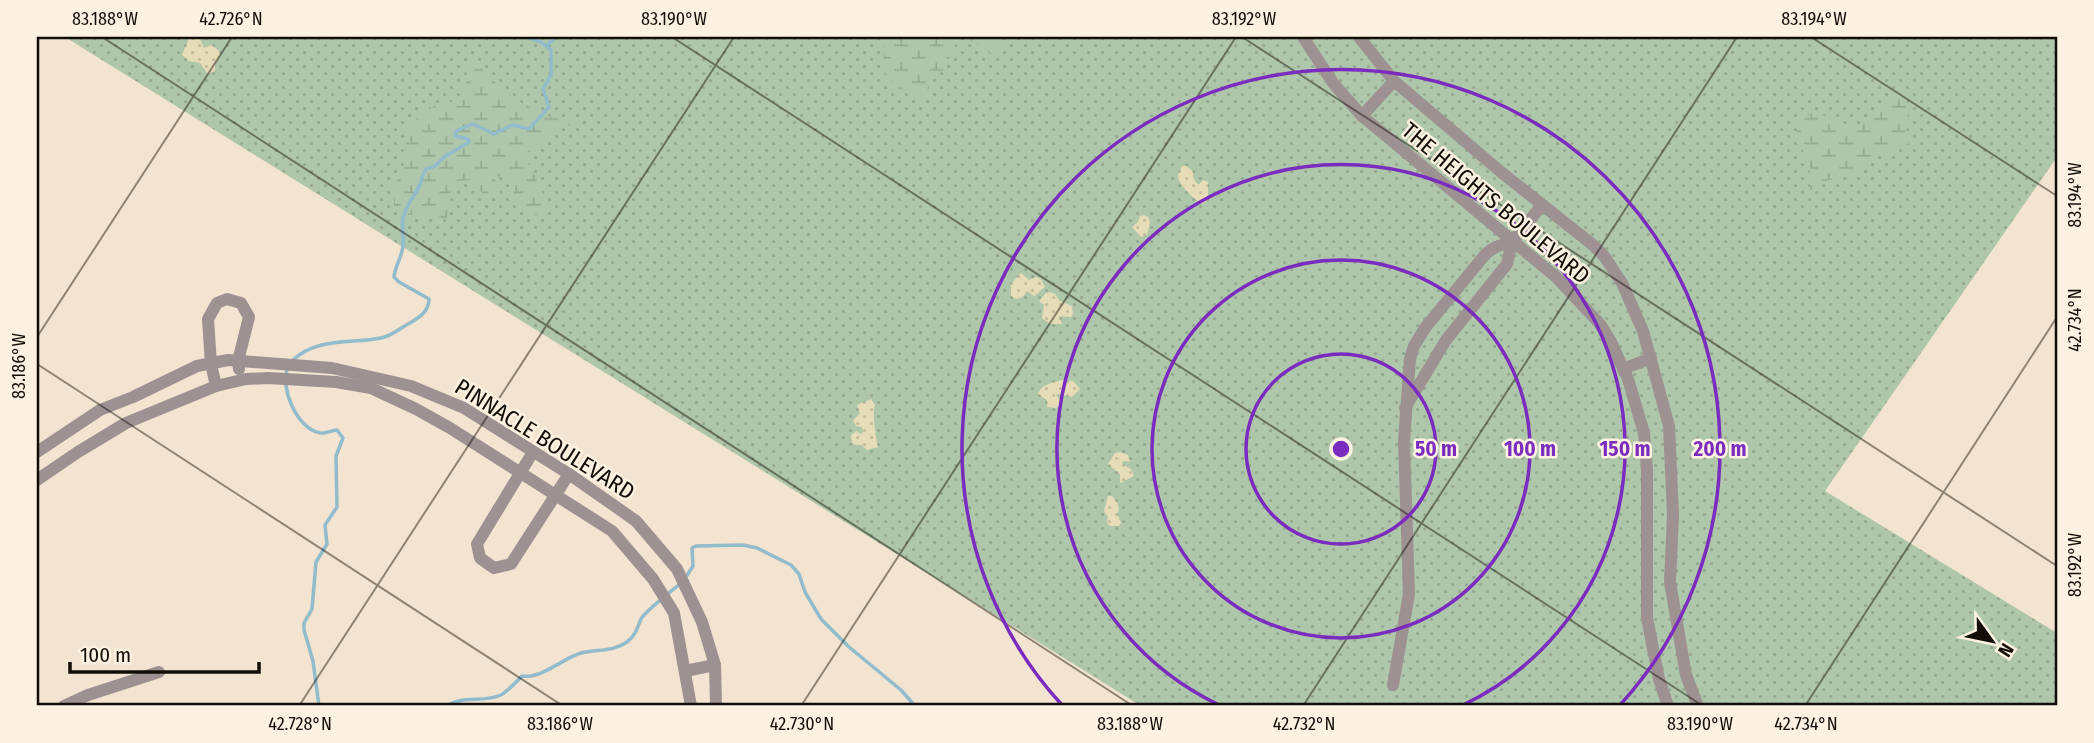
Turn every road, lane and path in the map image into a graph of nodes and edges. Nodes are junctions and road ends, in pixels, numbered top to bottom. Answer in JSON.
{"nodes":[{"id":1,"x":1303,"y":37,"type":"edge"},
{"id":2,"x":1359,"y":37,"type":"edge"},
{"id":3,"x":1394,"y":81,"type":"junction"},
{"id":4,"x":1362,"y":116,"type":"junction"},
{"id":5,"x":1542,"y":205,"type":"junction"},
{"id":6,"x":1512,"y":242,"type":"junction"},
{"id":7,"x":1651,"y":358,"type":"junction"},
{"id":8,"x":238,"y":361,"type":"junction"},
{"id":9,"x":211,"y":364,"type":"junction"},
{"id":10,"x":1623,"y":369,"type":"junction"},
{"id":11,"x":343,"y":376,"type":"junction"},
{"id":12,"x":240,"y":380,"type":"junction"},
{"id":13,"x":216,"y":386,"type":"junction"},
{"id":14,"x":1405,"y":408,"type":"junction"},
{"id":15,"x":75,"y":427,"type":"junction"},
{"id":16,"x":88,"y":446,"type":"junction"},
{"id":17,"x":37,"y":452,"type":"edge"},
{"id":18,"x":533,"y":452,"type":"junction"},
{"id":19,"x":520,"y":473,"type":"junction"},
{"id":20,"x":569,"y":474,"type":"junction"},
{"id":21,"x":37,"y":480,"type":"edge"},
{"id":22,"x":555,"y":496,"type":"junction"},
{"id":23,"x":646,"y":533,"type":"junction"},
{"id":24,"x":629,"y":551,"type":"junction"},
{"id":25,"x":1672,"y":593,"type":"junction"},
{"id":26,"x":1647,"y":597,"type":"junction"},
{"id":27,"x":715,"y":665,"type":"junction"},
{"id":28,"x":685,"y":671,"type":"junction"},
{"id":29,"x":159,"y":672,"type":"dead end"},
{"id":30,"x":1392,"y":685,"type":"dead end"},
{"id":31,"x":64,"y":706,"type":"edge"},
{"id":32,"x":691,"y":706,"type":"edge"},
{"id":33,"x":716,"y":706,"type":"edge"},
{"id":34,"x":1668,"y":706,"type":"edge"},
{"id":35,"x":1698,"y":706,"type":"edge"}],
"edges":[{"from":1,"to":4,"type":"street","name":"THE HEIGHTS BOULEVARD"},
{"from":2,"to":3,"type":"street","name":"THE HEIGHTS BOULEVARD"},
{"from":3,"to":4,"type":"street"},
{"from":3,"to":5,"type":"street","name":"THE HEIGHTS BOULEVARD"},
{"from":4,"to":6,"type":"street","name":"THE HEIGHTS BOULEVARD"},
{"from":5,"to":6,"type":"street"},
{"from":5,"to":7,"type":"street","name":"THE HEIGHTS BOULEVARD"},
{"from":6,"to":10,"type":"street","name":"THE HEIGHTS BOULEVARD"},
{"from":6,"to":14,"type":"street"},
{"from":6,"to":14,"type":"street"},
{"from":7,"to":10,"type":"street"},
{"from":7,"to":25,"type":"street","name":"THE HEIGHTS BOULEVARD"},
{"from":8,"to":9,"type":"street","name":"PINNACLE BOULEVARD"},
{"from":8,"to":9,"type":"street"},
{"from":8,"to":11,"type":"street","name":"PINNACLE BOULEVARD"},
{"from":8,"to":12,"type":"street"},
{"from":9,"to":13,"type":"street"},
{"from":9,"to":15,"type":"street","name":"PINNACLE BOULEVARD"},
{"from":10,"to":26,"type":"street","name":"THE HEIGHTS BOULEVARD"},
{"from":11,"to":12,"type":"street","name":"PINNACLE BOULEVARD"},
{"from":11,"to":18,"type":"street","name":"PINNACLE BOULEVARD"},
{"from":11,"to":19,"type":"street","name":"PINNACLE BOULEVARD"},
{"from":12,"to":13,"type":"street","name":"PINNACLE BOULEVARD"},
{"from":13,"to":16,"type":"street","name":"PINNACLE BOULEVARD"},
{"from":14,"to":30,"type":"street"},
{"from":15,"to":16,"type":"street"},
{"from":15,"to":17,"type":"street","name":"PINNACLE BOULEVARD"},
{"from":16,"to":21,"type":"street","name":"PINNACLE BOULEVARD"},
{"from":18,"to":19,"type":"street"},
{"from":18,"to":20,"type":"street","name":"PINNACLE BOULEVARD"},
{"from":19,"to":22,"type":"street","name":"PINNACLE BOULEVARD"},
{"from":19,"to":22,"type":"street"},
{"from":20,"to":22,"type":"street"},
{"from":20,"to":23,"type":"street","name":"PINNACLE BOULEVARD"},
{"from":22,"to":24,"type":"street","name":"PINNACLE BOULEVARD"},
{"from":23,"to":24,"type":"street"},
{"from":23,"to":27,"type":"street","name":"PINNACLE BOULEVARD"},
{"from":24,"to":28,"type":"street","name":"PINNACLE BOULEVARD"},
{"from":25,"to":26,"type":"street"},
{"from":25,"to":35,"type":"street","name":"THE HEIGHTS BOULEVARD"},
{"from":26,"to":34,"type":"street","name":"THE HEIGHTS BOULEVARD"},
{"from":27,"to":28,"type":"street"},
{"from":27,"to":33,"type":"street","name":"PINNACLE BOULEVARD"},
{"from":28,"to":32,"type":"street","name":"PINNACLE BOULEVARD"},
{"from":29,"to":31,"type":"street"}]}
